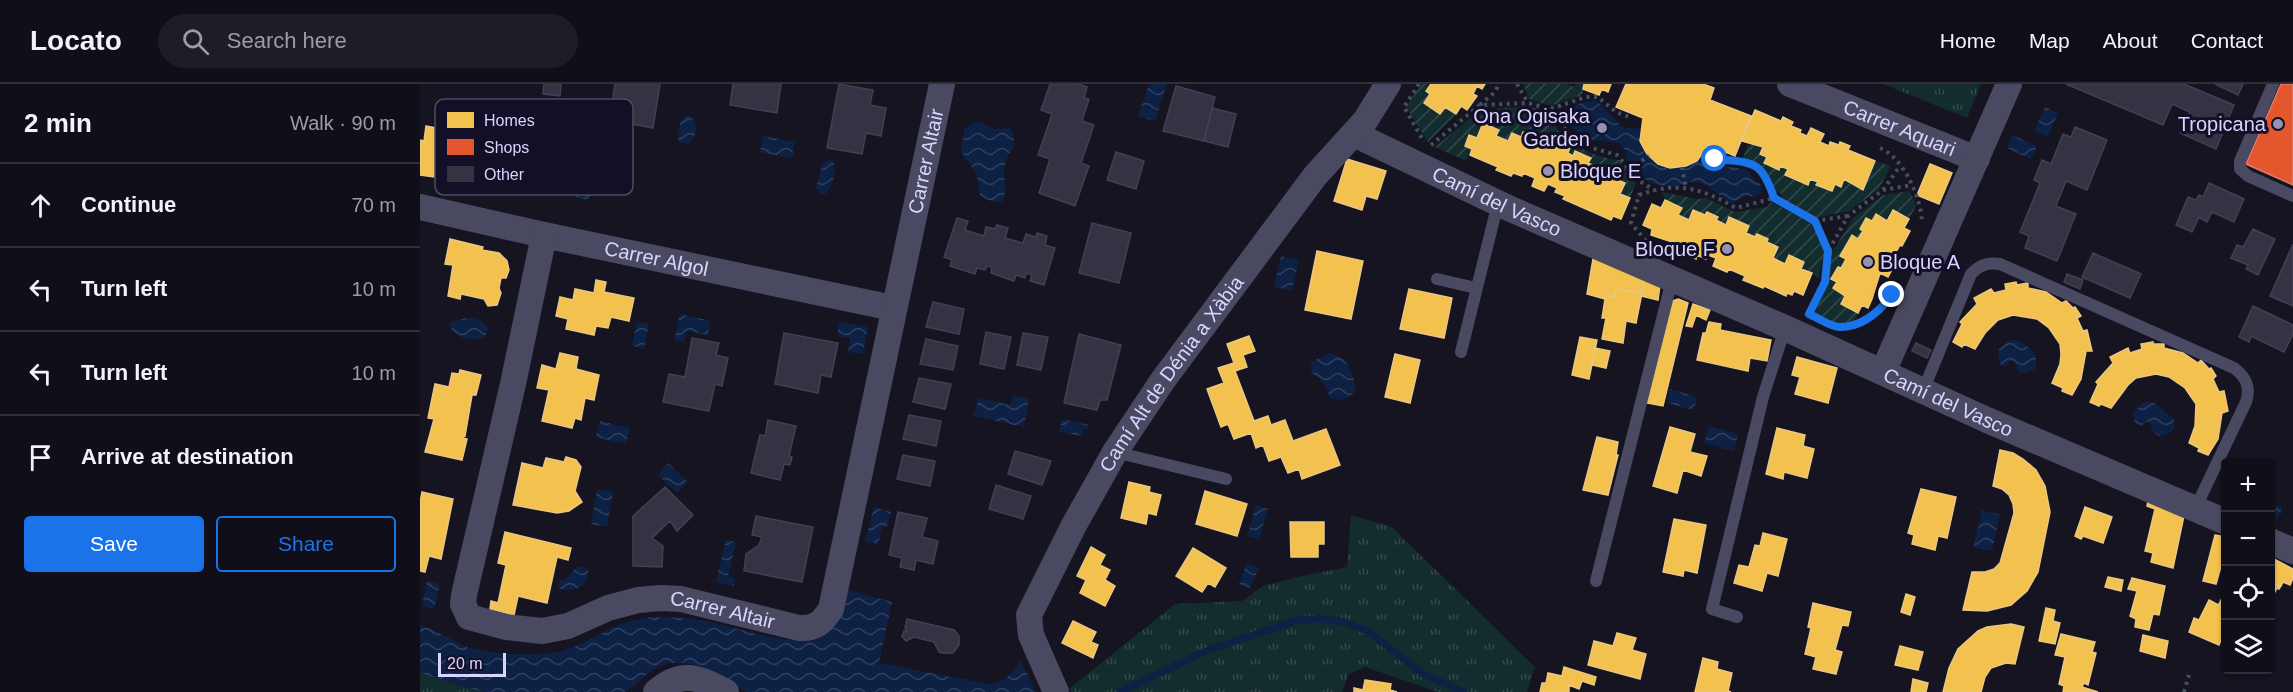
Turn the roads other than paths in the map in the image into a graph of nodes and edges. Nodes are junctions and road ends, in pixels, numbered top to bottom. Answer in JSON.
{"nodes":[{"id":1,"x":942,"y":84,"type":"edge"},
{"id":2,"x":1388,"y":84,"type":"edge"},
{"id":3,"x":1791,"y":84,"type":"edge"},
{"id":4,"x":2009,"y":84,"type":"edge"},
{"id":5,"x":2274,"y":84,"type":"edge"},
{"id":6,"x":1354,"y":134,"type":"junction"},
{"id":7,"x":1977,"y":159,"type":"junction"},
{"id":8,"x":2293,"y":196,"type":"edge"},
{"id":9,"x":1498,"y":203,"type":"junction"},
{"id":10,"x":420,"y":207,"type":"edge"},
{"id":11,"x":544,"y":235,"type":"junction"},
{"id":12,"x":1437,"y":279,"type":"dead end"},
{"id":13,"x":1672,"y":280,"type":"junction"},
{"id":14,"x":1476,"y":288,"type":"junction"},
{"id":15,"x":893,"y":308,"type":"junction"},
{"id":16,"x":1792,"y":319,"type":"junction"},
{"id":17,"x":1461,"y":352,"type":"dead end"},
{"id":18,"x":1883,"y":372,"type":"junction"},
{"id":19,"x":1923,"y":391,"type":"junction"},
{"id":20,"x":1115,"y":452,"type":"junction"},
{"id":21,"x":1226,"y":479,"type":"dead end"},
{"id":22,"x":2195,"y":509,"type":"junction"},
{"id":23,"x":2221,"y":520,"type":"edge"},
{"id":24,"x":2275,"y":543,"type":"edge"},
{"id":25,"x":2293,"y":551,"type":"edge"},
{"id":26,"x":1596,"y":581,"type":"dead end"},
{"id":27,"x":1737,"y":617,"type":"dead end"},
{"id":28,"x":1056,"y":691,"type":"edge"},
{"id":29,"x":656,"y":692,"type":"edge"},
{"id":30,"x":726,"y":692,"type":"edge"}],
"edges":[{"from":1,"to":15,"type":"street","name":"Carrer Altair"},
{"from":2,"to":6,"type":"street","name":"Camí Alt de Dénia a Xàbia"},
{"from":3,"to":7,"type":"street","name":"Carrer Aquari"},
{"from":4,"to":7,"type":"street","name":"Carrer Aquari"},
{"from":5,"to":8,"type":"lane"},
{"from":6,"to":9,"type":"street","name":"Camí del Vasco"},
{"from":6,"to":20,"type":"street","name":"Camí Alt de Dénia a Xàbia"},
{"from":7,"to":18,"type":"street","name":"Carrer Aquari"},
{"from":9,"to":13,"type":"street","name":"Camí del Vasco"},
{"from":9,"to":14,"type":"lane"},
{"from":10,"to":11,"type":"street","name":"Carrer Algol"},
{"from":11,"to":15,"type":"street","name":"Carrer Algol"},
{"from":11,"to":15,"type":"street","name":"Carrer Altair"},
{"from":12,"to":14,"type":"lane"},
{"from":13,"to":16,"type":"street","name":"Camí del Vasco"},
{"from":13,"to":26,"type":"lane"},
{"from":14,"to":17,"type":"lane"},
{"from":16,"to":18,"type":"street","name":"Camí del Vasco"},
{"from":16,"to":27,"type":"lane"},
{"from":18,"to":19,"type":"street","name":"Camí del Vasco"},
{"from":19,"to":22,"type":"street","name":"Camí del Vasco"},
{"from":19,"to":22,"type":"lane"},
{"from":20,"to":21,"type":"lane"},
{"from":20,"to":28,"type":"street","name":"Camí Alt de Dénia a Xàbia"},
{"from":22,"to":23,"type":"street","name":"Camí del Vasco"},
{"from":24,"to":25,"type":"street"},
{"from":29,"to":30,"type":"street"}]}
